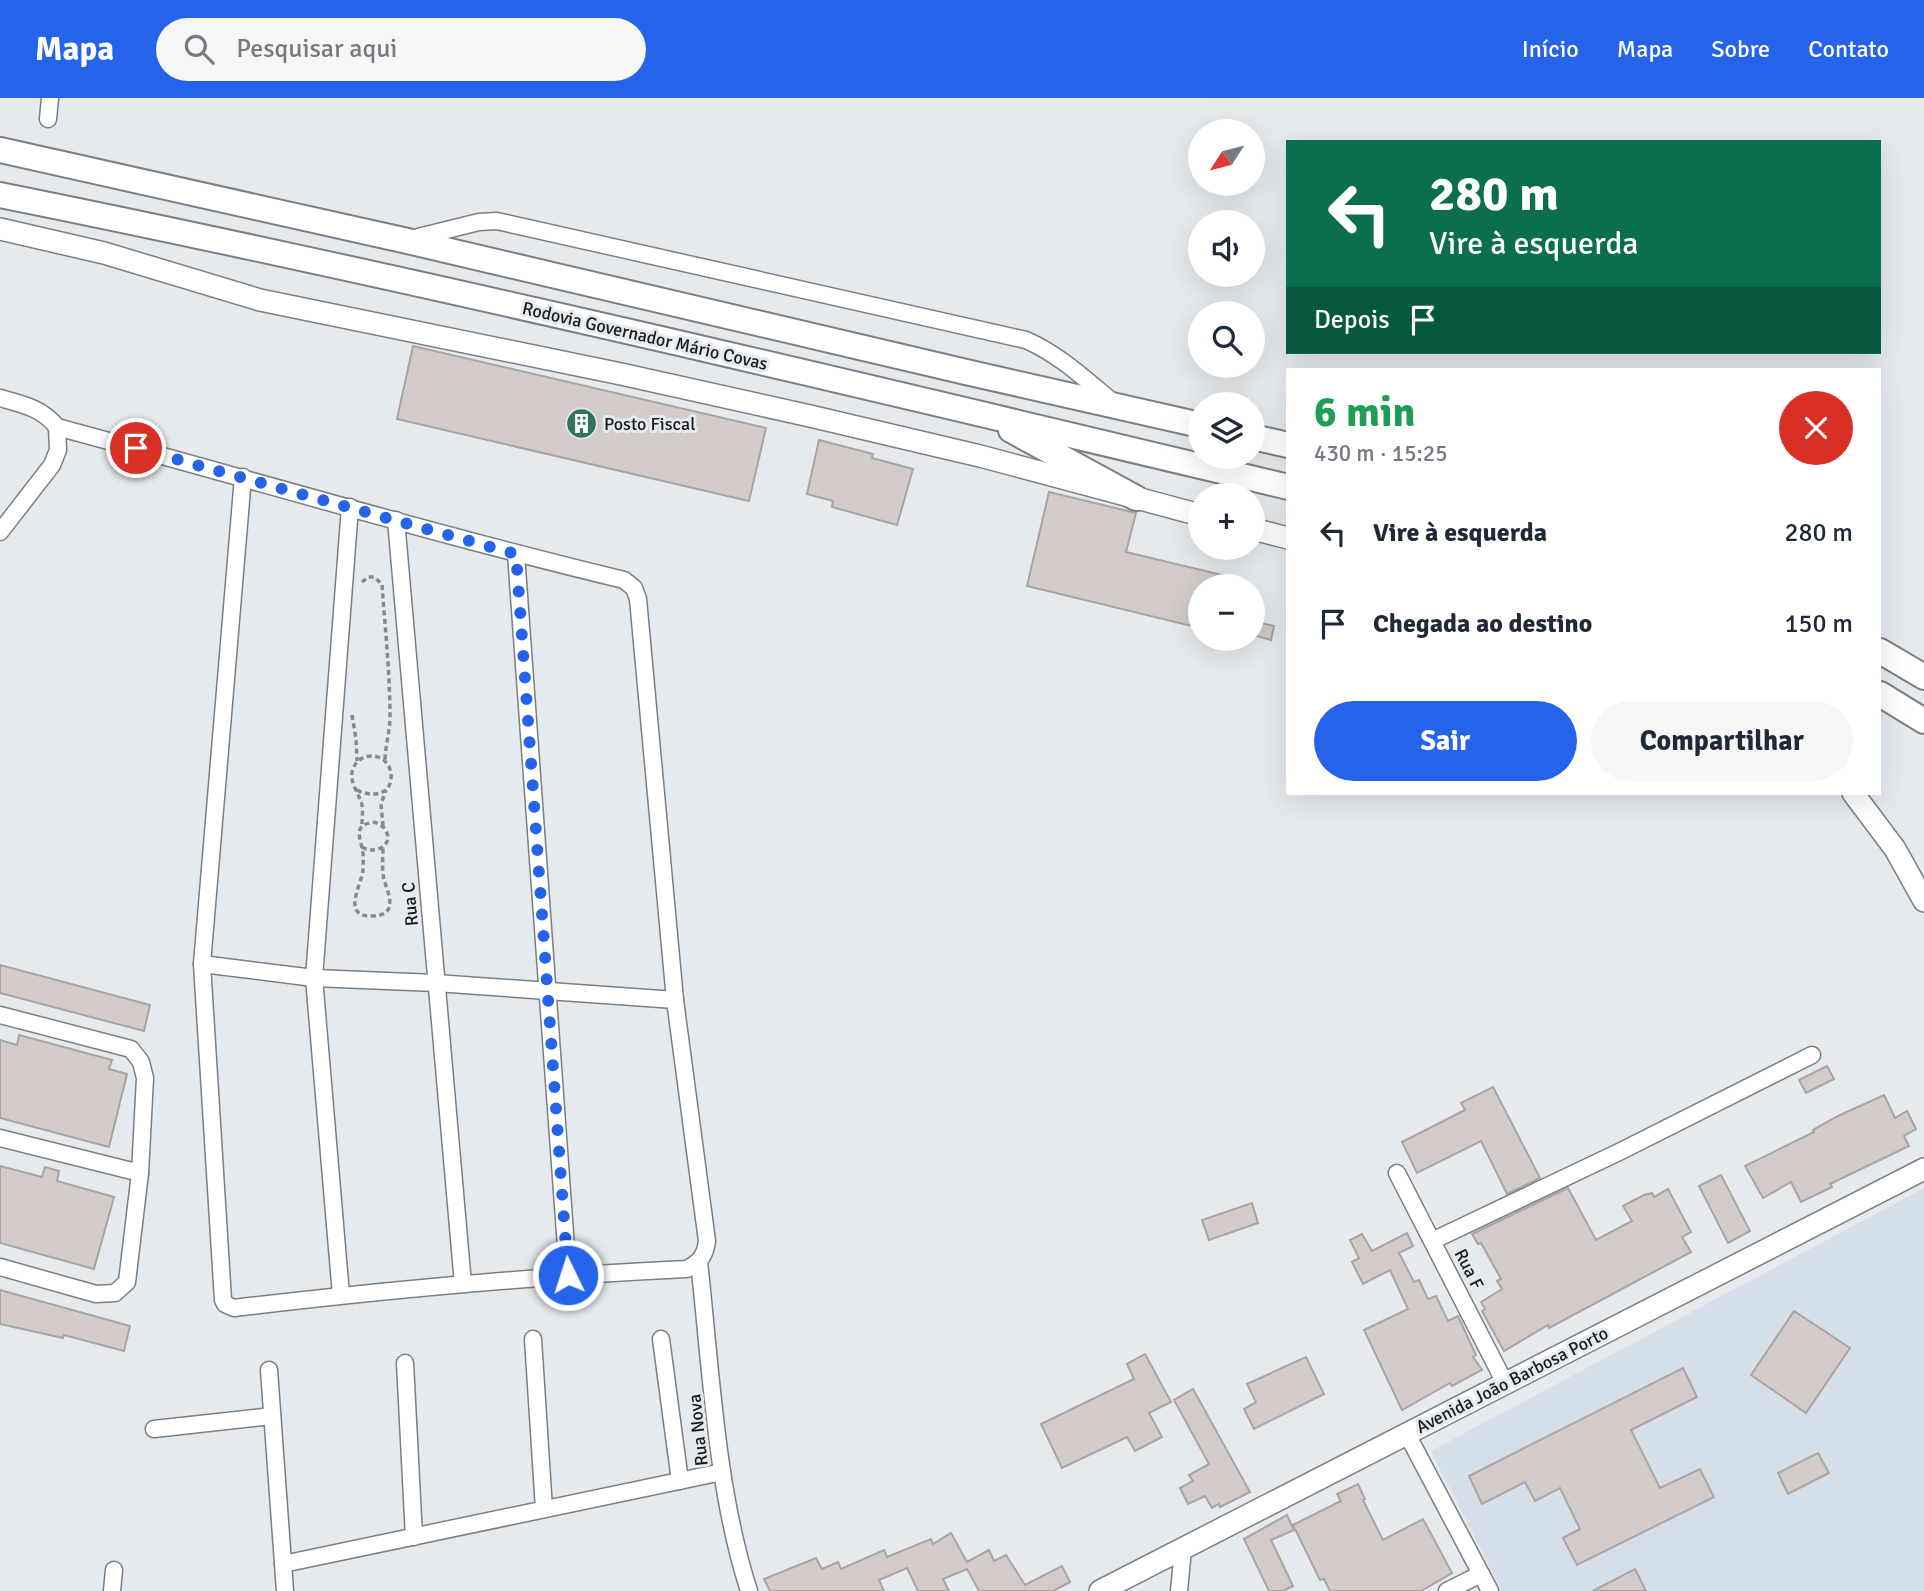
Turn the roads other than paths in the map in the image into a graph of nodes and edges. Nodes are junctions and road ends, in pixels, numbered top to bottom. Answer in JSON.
{"nodes":[{"id":1,"x":50,"y":98,"type":"edge"},
{"id":2,"x":48,"y":119,"type":"dead end"},
{"id":3,"x":0,"y":150,"type":"edge"},
{"id":4,"x":0,"y":195,"type":"edge"},
{"id":5,"x":0,"y":229,"type":"edge"},
{"id":6,"x":403,"y":240,"type":"junction"},
{"id":7,"x":0,"y":398,"type":"edge"},
{"id":8,"x":1119,"y":407,"type":"junction"},
{"id":9,"x":983,"y":415,"type":"junction"},
{"id":10,"x":1188,"y":422,"type":"edge"},
{"id":11,"x":57,"y":427,"type":"junction"},
{"id":12,"x":1265,"y":439,"type":"edge"},
{"id":13,"x":1286,"y":444,"type":"edge"},
{"id":14,"x":243,"y":477,"type":"junction"},
{"id":15,"x":1286,"y":487,"type":"edge"},
{"id":16,"x":1136,"y":498,"type":"junction"},
{"id":17,"x":350,"y":507,"type":"junction"},
{"id":18,"x":1188,"y":512,"type":"edge"},
{"id":19,"x":396,"y":520,"type":"junction"},
{"id":20,"x":0,"y":532,"type":"edge"},
{"id":21,"x":1265,"y":532,"type":"edge"},
{"id":22,"x":1286,"y":537,"type":"edge"},
{"id":23,"x":516,"y":554,"type":"junction"},
{"id":24,"x":1881,"y":652,"type":"edge"},
{"id":25,"x":1924,"y":677,"type":"edge"},
{"id":26,"x":1881,"y":695,"type":"edge"},
{"id":27,"x":1924,"y":721,"type":"edge"},
{"id":28,"x":1854,"y":795,"type":"edge"},
{"id":29,"x":1924,"y":901,"type":"edge"},
{"id":30,"x":202,"y":964,"type":"junction"},
{"id":31,"x":314,"y":978,"type":"junction"},
{"id":32,"x":436,"y":983,"type":"junction"},
{"id":33,"x":547,"y":990,"type":"junction"},
{"id":34,"x":676,"y":1000,"type":"junction"},
{"id":35,"x":0,"y":1015,"type":"edge"},
{"id":36,"x":1812,"y":1055,"type":"dead end"},
{"id":37,"x":0,"y":1138,"type":"edge"},
{"id":38,"x":1924,"y":1169,"type":"edge"},
{"id":39,"x":140,"y":1173,"type":"junction"},
{"id":40,"x":1397,"y":1173,"type":"dead end"},
{"id":41,"x":1434,"y":1240,"type":"junction"},
{"id":42,"x":699,"y":1262,"type":"junction"},
{"id":43,"x":0,"y":1267,"type":"edge"},
{"id":44,"x":568,"y":1275,"type":"junction"},
{"id":45,"x":463,"y":1284,"type":"junction"},
{"id":46,"x":341,"y":1295,"type":"junction"},
{"id":47,"x":533,"y":1339,"type":"dead end"},
{"id":48,"x":661,"y":1339,"type":"dead end"},
{"id":49,"x":405,"y":1363,"type":"dead end"},
{"id":50,"x":269,"y":1370,"type":"dead end"},
{"id":51,"x":1506,"y":1383,"type":"junction"},
{"id":52,"x":272,"y":1416,"type":"junction"},
{"id":53,"x":154,"y":1429,"type":"dead end"},
{"id":54,"x":1407,"y":1434,"type":"junction"},
{"id":55,"x":722,"y":1472,"type":"junction"},
{"id":56,"x":680,"y":1481,"type":"junction"},
{"id":57,"x":544,"y":1509,"type":"junction"},
{"id":58,"x":414,"y":1537,"type":"junction"},
{"id":59,"x":1183,"y":1549,"type":"junction"},
{"id":60,"x":283,"y":1564,"type":"junction"},
{"id":61,"x":114,"y":1570,"type":"dead end"},
{"id":62,"x":1481,"y":1574,"type":"junction"},
{"id":63,"x":112,"y":1591,"type":"edge"},
{"id":64,"x":285,"y":1591,"type":"edge"},
{"id":65,"x":749,"y":1591,"type":"edge"},
{"id":66,"x":1100,"y":1591,"type":"edge"},
{"id":67,"x":1179,"y":1591,"type":"edge"},
{"id":68,"x":1447,"y":1591,"type":"edge"},
{"id":69,"x":1490,"y":1591,"type":"edge"}],
"edges":[{"from":1,"to":2,"type":"street"},
{"from":3,"to":6,"type":"highway"},
{"from":4,"to":9,"type":"highway","name":"Rodovia Governador Mário Covas"},
{"from":5,"to":16,"type":"main road"},
{"from":6,"to":8,"type":"highway"},
{"from":6,"to":8,"type":"street"},
{"from":7,"to":11,"type":"street"},
{"from":8,"to":10,"type":"highway"},
{"from":9,"to":15,"type":"highway","name":"Rodovia Governador Mário Covas"},
{"from":9,"to":16,"type":"highway"},
{"from":11,"to":14,"type":"street"},
{"from":11,"to":20,"type":"street"},
{"from":12,"to":13,"type":"highway"},
{"from":14,"to":17,"type":"street"},
{"from":14,"to":30,"type":"street"},
{"from":16,"to":18,"type":"main road"},
{"from":17,"to":19,"type":"street"},
{"from":17,"to":31,"type":"street"},
{"from":19,"to":23,"type":"street"},
{"from":19,"to":32,"type":"street","name":"Rua C"},
{"from":21,"to":22,"type":"main road"},
{"from":23,"to":33,"type":"street"},
{"from":23,"to":34,"type":"street","name":"Rua Nova"},
{"from":24,"to":25,"type":"highway"},
{"from":26,"to":27,"type":"highway"},
{"from":28,"to":29,"type":"main road"},
{"from":30,"to":31,"type":"street"},
{"from":30,"to":46,"type":"street"},
{"from":31,"to":32,"type":"street"},
{"from":31,"to":46,"type":"street"},
{"from":32,"to":33,"type":"street"},
{"from":32,"to":45,"type":"street","name":"Rua C"},
{"from":33,"to":34,"type":"street"},
{"from":33,"to":44,"type":"street"},
{"from":34,"to":42,"type":"street","name":"Rua Nova"},
{"from":35,"to":39,"type":"street"},
{"from":36,"to":41,"type":"street"},
{"from":37,"to":39,"type":"street"},
{"from":38,"to":51,"type":"main road","name":"Avenida João Barbosa Porto"},
{"from":39,"to":43,"type":"street"},
{"from":40,"to":41,"type":"street","name":"Rua F"},
{"from":41,"to":51,"type":"street","name":"Rua F"},
{"from":42,"to":44,"type":"street"},
{"from":42,"to":55,"type":"street","name":"Rua Nova"},
{"from":44,"to":45,"type":"street"},
{"from":45,"to":46,"type":"street"},
{"from":47,"to":57,"type":"street"},
{"from":48,"to":56,"type":"street"},
{"from":49,"to":58,"type":"street"},
{"from":50,"to":52,"type":"street"},
{"from":51,"to":54,"type":"main road","name":"Avenida João Barbosa Porto"},
{"from":52,"to":53,"type":"street"},
{"from":52,"to":60,"type":"street"},
{"from":54,"to":59,"type":"main road","name":"Avenida João Barbosa Porto"},
{"from":54,"to":62,"type":"street"},
{"from":55,"to":56,"type":"street"},
{"from":55,"to":65,"type":"street","name":"Rua Nova"},
{"from":56,"to":57,"type":"street"},
{"from":57,"to":58,"type":"street"},
{"from":58,"to":60,"type":"street"},
{"from":59,"to":66,"type":"main road","name":"Avenida João Barbosa Porto"},
{"from":59,"to":67,"type":"street"},
{"from":60,"to":64,"type":"street"},
{"from":61,"to":63,"type":"street"},
{"from":62,"to":68,"type":"street"},
{"from":62,"to":69,"type":"street"}]}
